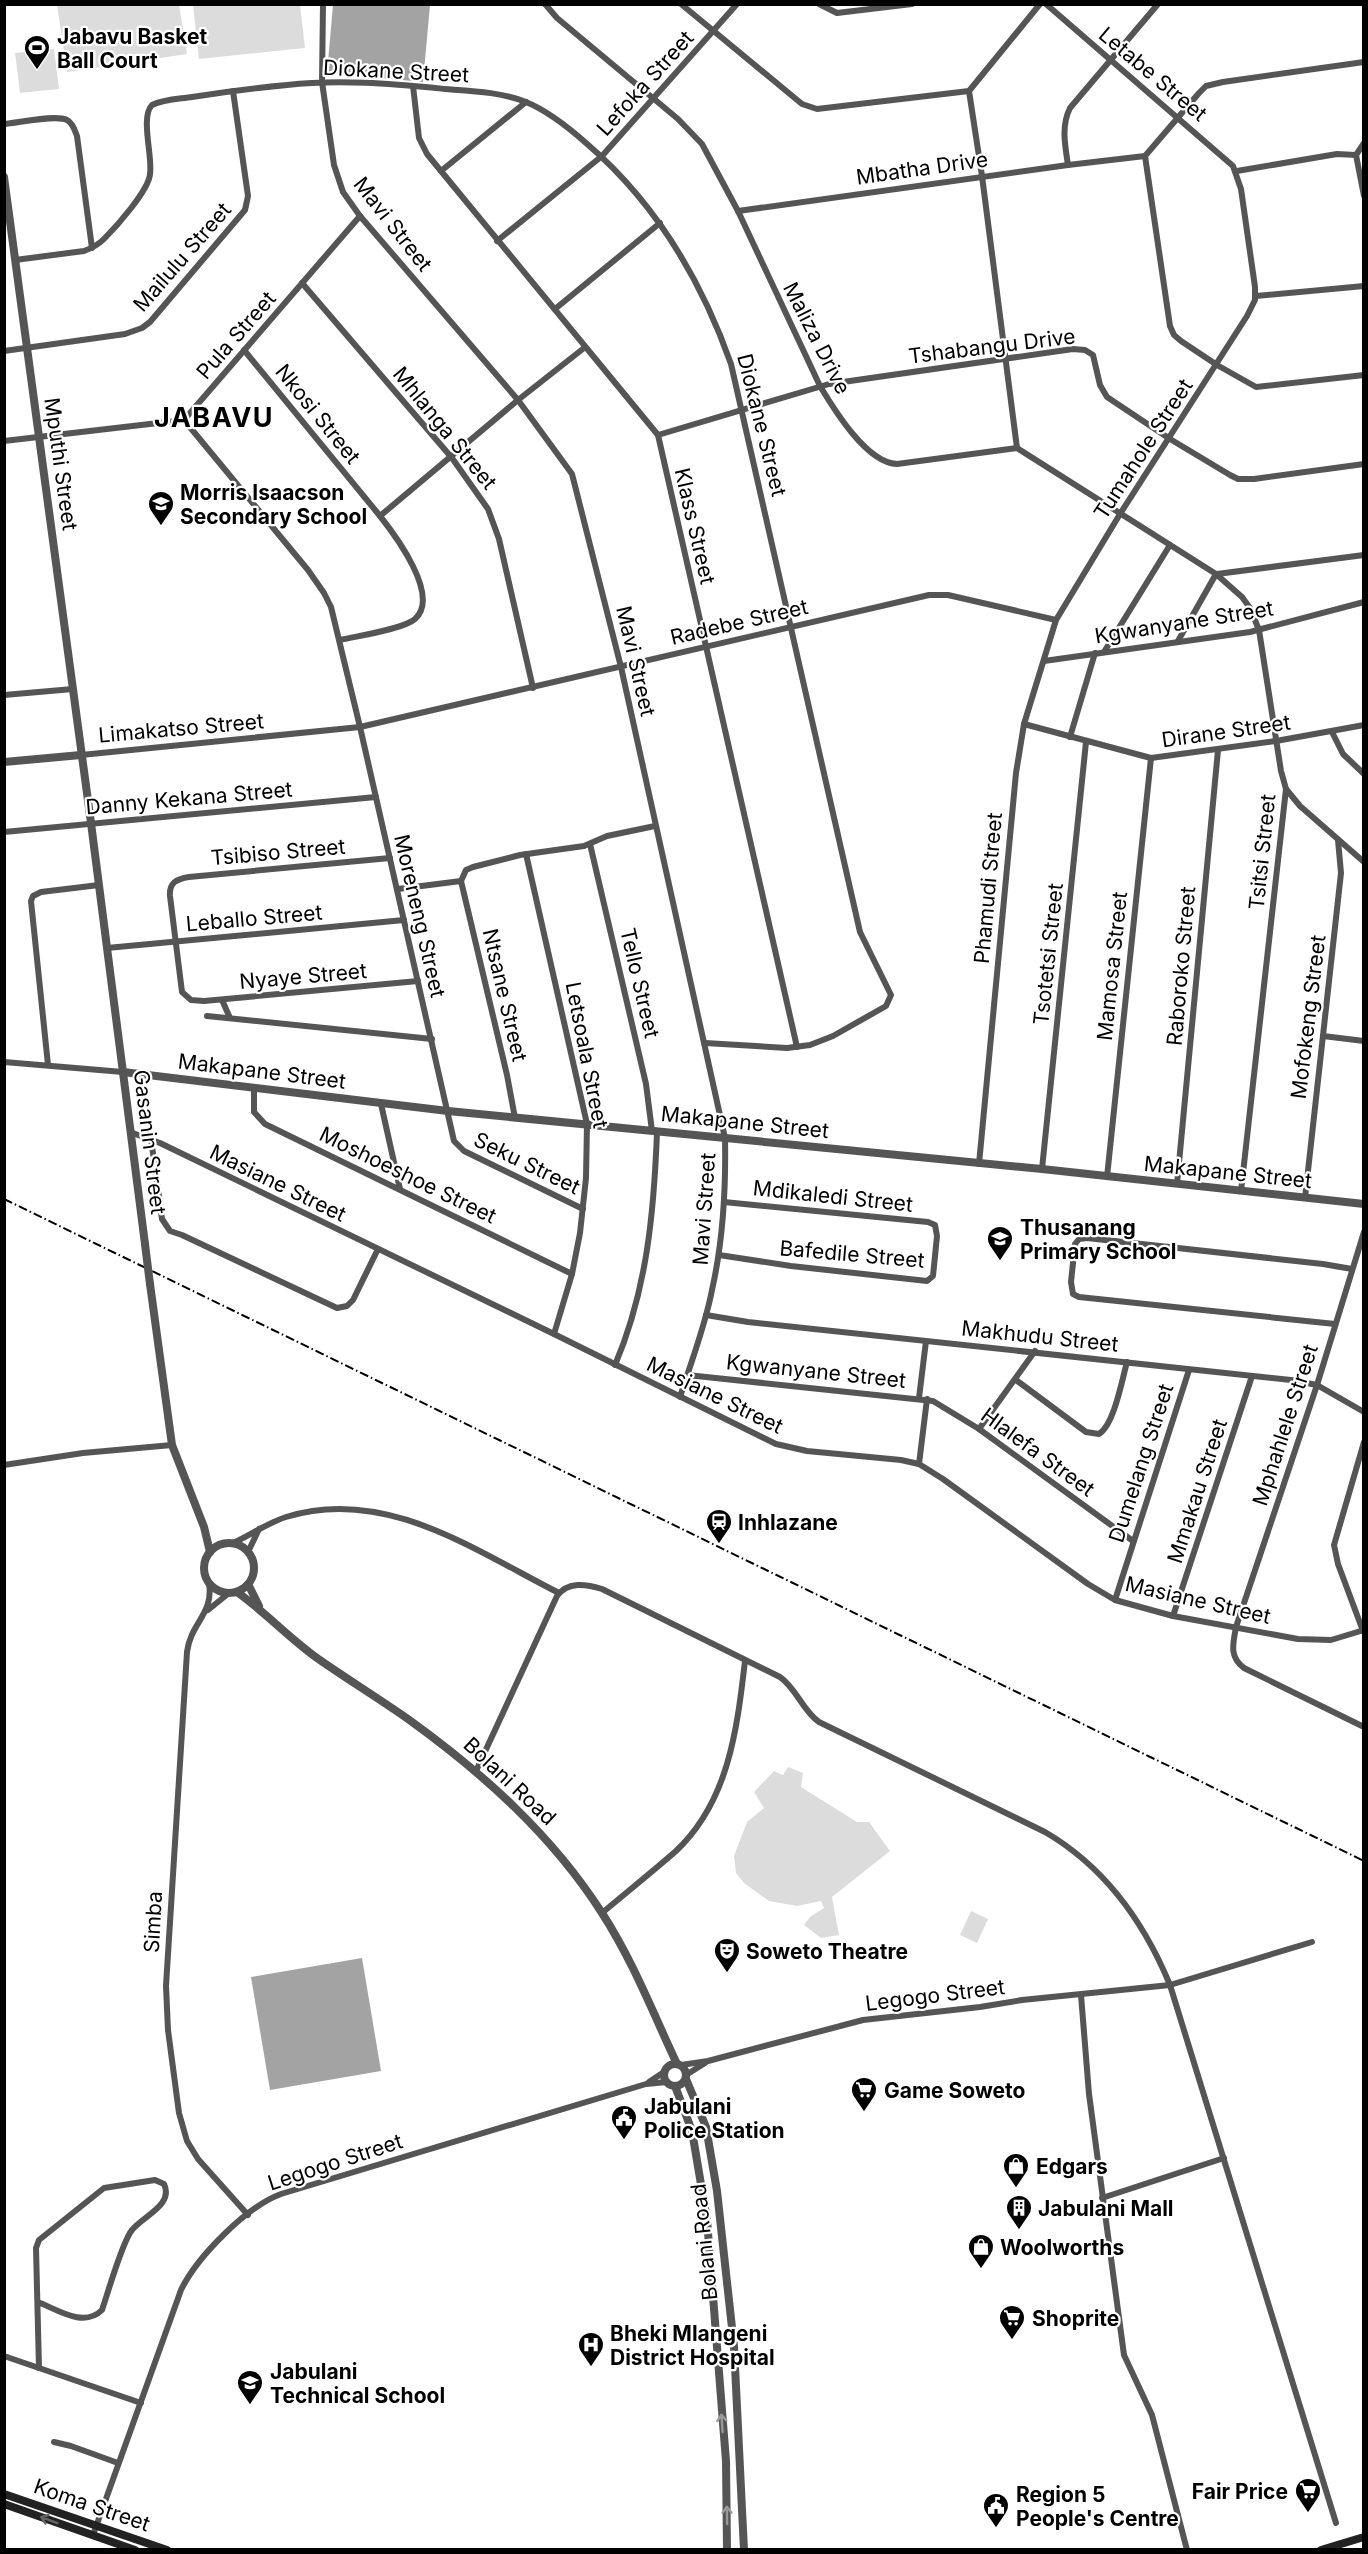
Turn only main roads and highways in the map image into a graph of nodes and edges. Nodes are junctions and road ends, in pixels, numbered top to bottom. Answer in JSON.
{"nodes":[{"id":1,"x":4,"y":2494,"type":"edge"},
{"id":2,"x":4,"y":2504,"type":"edge"},
{"id":3,"x":1364,"y":2537,"type":"edge"},
{"id":4,"x":167,"y":2549,"type":"edge"},
{"id":5,"x":135,"y":2550,"type":"edge"},
{"id":6,"x":1321,"y":2550,"type":"edge"}],
"edges":[{"from":1,"to":4,"type":"main road","name":"Koma Street"},
{"from":5,"to":2,"type":"main road","name":"Koma Street","one_way":true},
{"from":3,"to":6,"type":"main road"}]}
